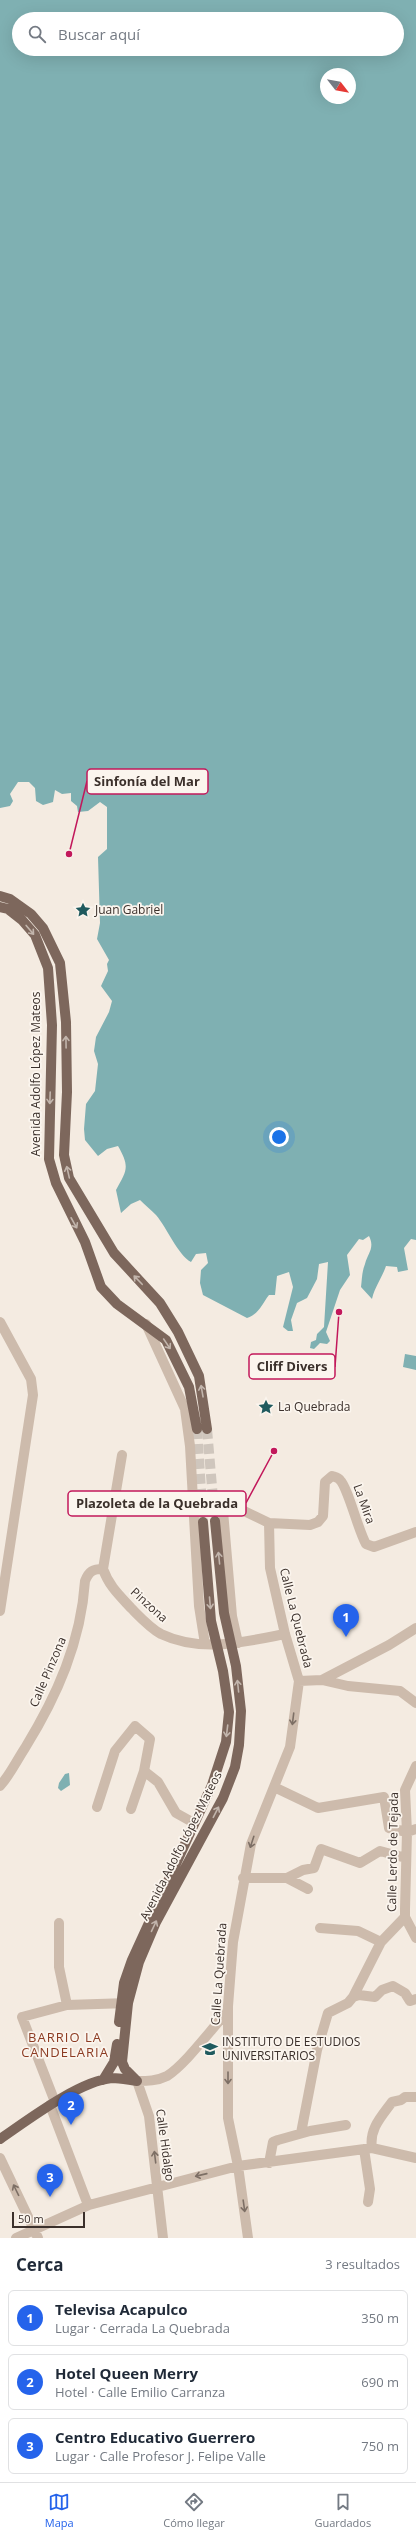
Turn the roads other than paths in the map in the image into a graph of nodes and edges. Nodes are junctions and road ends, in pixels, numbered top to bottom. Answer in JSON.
{"nodes":[{"id":1,"x":0,"y":896,"type":"edge"},
{"id":2,"x":0,"y":907,"type":"edge"},
{"id":3,"x":0,"y":1322,"type":"edge"},
{"id":4,"x":145,"y":1322,"type":"junction"},
{"id":5,"x":122,"y":1456,"type":"dead end"},
{"id":6,"x":223,"y":1511,"type":"junction"},
{"id":7,"x":194,"y":1513,"type":"junction"},
{"id":8,"x":215,"y":1521,"type":"tunnel mouth"},
{"id":9,"x":203,"y":1522,"type":"tunnel mouth"},
{"id":10,"x":269,"y":1523,"type":"junction"},
{"id":11,"x":416,"y":1532,"type":"edge"},
{"id":12,"x":104,"y":1569,"type":"junction"},
{"id":13,"x":0,"y":1611,"type":"edge"},
{"id":14,"x":416,"y":1628,"type":"edge"},
{"id":15,"x":285,"y":1634,"type":"junction"},
{"id":16,"x":205,"y":1644,"type":"junction"},
{"id":17,"x":234,"y":1644,"type":"junction"},
{"id":18,"x":217,"y":1646,"type":"junction"},
{"id":19,"x":322,"y":1680,"type":"junction"},
{"id":20,"x":299,"y":1681,"type":"junction"},
{"id":21,"x":416,"y":1703,"type":"edge"},
{"id":22,"x":416,"y":1766,"type":"edge"},
{"id":23,"x":144,"y":1771,"type":"junction"},
{"id":24,"x":0,"y":1786,"type":"edge"},
{"id":25,"x":274,"y":1787,"type":"junction"},
{"id":26,"x":97,"y":1807,"type":"dead end"},
{"id":27,"x":131,"y":1809,"type":"dead end"},
{"id":28,"x":194,"y":1823,"type":"junction"},
{"id":29,"x":412,"y":1830,"type":"edge"},
{"id":30,"x":406,"y":1858,"type":"junction"},
{"id":31,"x":243,"y":1878,"type":"junction"},
{"id":32,"x":287,"y":1878,"type":"junction"},
{"id":33,"x":308,"y":1889,"type":"dead end"},
{"id":34,"x":405,"y":1917,"type":"junction"},
{"id":35,"x":59,"y":1923,"type":"dead end"},
{"id":36,"x":320,"y":1928,"type":"dead end"},
{"id":37,"x":416,"y":1938,"type":"edge"},
{"id":38,"x":380,"y":1942,"type":"junction"},
{"id":39,"x":353,"y":1997,"type":"junction"},
{"id":40,"x":416,"y":1999,"type":"edge"},
{"id":41,"x":124,"y":2003,"type":"junction"},
{"id":42,"x":67,"y":2005,"type":"junction"},
{"id":43,"x":228,"y":2011,"type":"junction"},
{"id":44,"x":119,"y":2053,"type":"junction"},
{"id":45,"x":102,"y":2080,"type":"junction"},
{"id":46,"x":137,"y":2081,"type":"junction"},
{"id":47,"x":416,"y":2097,"type":"edge"},
{"id":48,"x":53,"y":2103,"type":"junction"},
{"id":49,"x":346,"y":2126,"type":"dead end"},
{"id":50,"x":301,"y":2133,"type":"junction"},
{"id":51,"x":0,"y":2139,"type":"edge"},
{"id":52,"x":368,"y":2148,"type":"junction"},
{"id":53,"x":0,"y":2158,"type":"edge"},
{"id":54,"x":416,"y":2158,"type":"edge"},
{"id":55,"x":270,"y":2163,"type":"junction"},
{"id":56,"x":238,"y":2166,"type":"junction"},
{"id":57,"x":158,"y":2185,"type":"junction"},
{"id":58,"x":368,"y":2202,"type":"dead end"},
{"id":59,"x":88,"y":2205,"type":"junction"},
{"id":60,"x":36,"y":2234,"type":"edge"},
{"id":61,"x":16,"y":2238,"type":"edge"},
{"id":62,"x":163,"y":2238,"type":"edge"},
{"id":63,"x":248,"y":2238,"type":"edge"}],
"edges":[{"from":4,"to":1,"type":"main road","name":"Avenida Adolfo López Mateos","one_way":true},
{"from":2,"to":4,"type":"main road","name":"Avenida Adolfo López Mateos","one_way":true},
{"from":3,"to":13,"type":"street"},
{"from":4,"to":7,"type":"street"},
{"from":5,"to":12,"type":"street"},
{"from":6,"to":7,"type":"street"},
{"from":6,"to":10,"type":"street"},
{"from":6,"to":17,"type":"street"},
{"from":7,"to":16,"type":"street"},
{"from":17,"to":8,"type":"main road","name":"Avenida Adolfo López Mateos","one_way":true},
{"from":9,"to":18,"type":"main road","name":"Avenida Adolfo López Mateos","one_way":true},
{"from":10,"to":11,"type":"street","name":"La Mira"},
{"from":10,"to":15,"type":"street","name":"Calle La Quebrada"},
{"from":12,"to":16,"type":"street","name":"Pinzona"},
{"from":12,"to":24,"type":"street","name":"Calle Pinzona"},
{"from":14,"to":19,"type":"street"},
{"from":15,"to":17,"type":"street","name":"Pinzona"},
{"from":15,"to":20,"type":"street","name":"Calle La Quebrada"},
{"from":16,"to":18,"type":"street","name":"Pinzona"},
{"from":17,"to":18,"type":"street","name":"Pinzona"},
{"from":41,"to":17,"type":"main road","name":"Avenida Adolfo López Mateos","one_way":true},
{"from":18,"to":28,"type":"main road","name":"Avenida Adolfo López Mateos","one_way":true},
{"from":19,"to":20,"type":"street"},
{"from":19,"to":21,"type":"street"},
{"from":20,"to":25,"type":"street","name":"Calle La Quebrada","one_way":true},
{"from":22,"to":29,"type":"street","name":"Calle Lerdo de Tejada"},
{"from":23,"to":26,"type":"street"},
{"from":23,"to":27,"type":"street"},
{"from":23,"to":28,"type":"street"},
{"from":25,"to":29,"type":"street"},
{"from":25,"to":31,"type":"street","name":"Calle La Quebrada","one_way":true},
{"from":28,"to":41,"type":"main road","name":"Avenida Adolfo López Mateos"},
{"from":29,"to":30,"type":"street","name":"Calle Lerdo de Tejada"},
{"from":30,"to":32,"type":"street"},
{"from":30,"to":34,"type":"street","name":"Calle Lerdo de Tejada"},
{"from":31,"to":32,"type":"street"},
{"from":31,"to":43,"type":"street","name":"Calle La Quebrada"},
{"from":32,"to":33,"type":"street"},
{"from":34,"to":37,"type":"street","name":"Calle Lerdo de Tejada"},
{"from":34,"to":38,"type":"street"},
{"from":35,"to":42,"type":"street"},
{"from":36,"to":38,"type":"street"},
{"from":38,"to":39,"type":"street"},
{"from":39,"to":40,"type":"street"},
{"from":39,"to":50,"type":"street"},
{"from":41,"to":42,"type":"street"},
{"from":41,"to":44,"type":"main road","name":"Avenida Adolfo López Mateos"},
{"from":42,"to":48,"type":"street"},
{"from":43,"to":46,"type":"street"},
{"from":43,"to":56,"type":"street","name":"Calle La Quebrada","one_way":true},
{"from":44,"to":45,"type":"main road","name":"Avenida Adolfo López Mateos"},
{"from":44,"to":46,"type":"main road","name":"Avenida Adolfo López Mateos"},
{"from":45,"to":46,"type":"main road"},
{"from":45,"to":48,"type":"main road"},
{"from":57,"to":46,"type":"street","name":"Calle Hidalgo","one_way":true},
{"from":47,"to":52,"type":"street"},
{"from":48,"to":51,"type":"main road"},
{"from":48,"to":59,"type":"street"},
{"from":49,"to":50,"type":"street"},
{"from":50,"to":55,"type":"street"},
{"from":52,"to":54,"type":"street"},
{"from":52,"to":55,"type":"street"},
{"from":52,"to":58,"type":"street"},
{"from":60,"to":53,"type":"street","one_way":true},
{"from":55,"to":56,"type":"street"},
{"from":56,"to":57,"type":"street","one_way":true},
{"from":56,"to":63,"type":"street","name":"Calle La Quebrada","one_way":true},
{"from":57,"to":59,"type":"street"},
{"from":57,"to":62,"type":"street","name":"Calle Hidalgo"},
{"from":59,"to":60,"type":"street"},
{"from":60,"to":61,"type":"street"}]}
